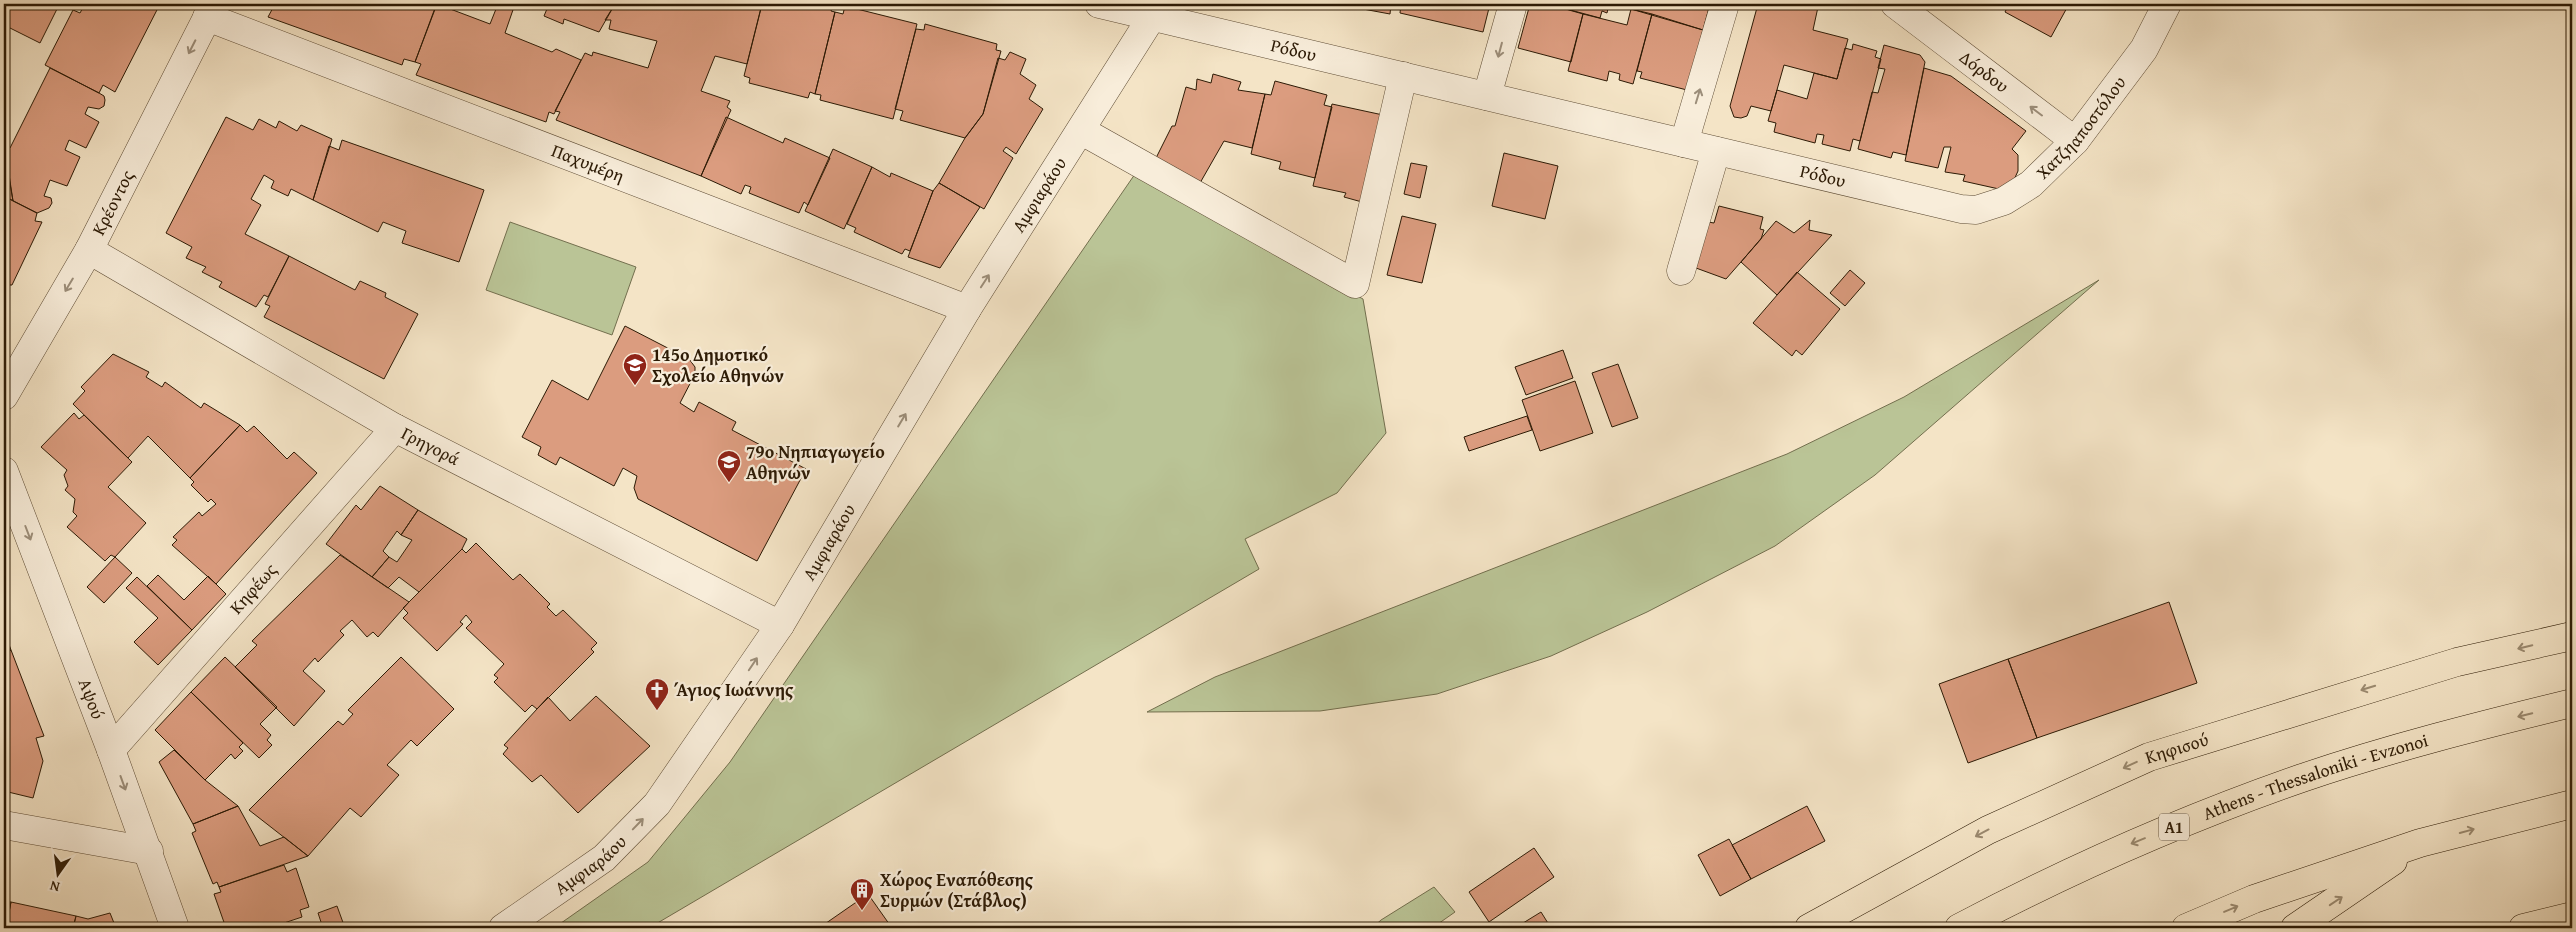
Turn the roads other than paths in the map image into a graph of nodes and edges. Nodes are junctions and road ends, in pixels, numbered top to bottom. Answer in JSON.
{"nodes":[{"id":1,"x":1099,"y":4,"type":"edge"},
{"id":2,"x":1513,"y":4,"type":"edge"},
{"id":3,"x":1725,"y":4,"type":"edge"},
{"id":4,"x":1895,"y":4,"type":"edge"},
{"id":5,"x":2166,"y":4,"type":"edge"},
{"id":6,"x":210,"y":10,"type":"edge"},
{"id":7,"x":1157,"y":10,"type":"edge"},
{"id":8,"x":1403,"y":76,"type":"junction"},
{"id":9,"x":1487,"y":96,"type":"junction"},
{"id":10,"x":1082,"y":131,"type":"junction"},
{"id":11,"x":2075,"y":141,"type":"junction"},
{"id":12,"x":1684,"y":142,"type":"junction"},
{"id":13,"x":1716,"y":151,"type":"junction"},
{"id":14,"x":1961,"y":208,"type":"joint"},
{"id":15,"x":90,"y":250,"type":"junction"},
{"id":16,"x":1681,"y":271,"type":"dead end"},
{"id":17,"x":967,"y":309,"type":"junction"},
{"id":18,"x":4,"y":396,"type":"edge"},
{"id":19,"x":395,"y":428,"type":"junction"},
{"id":20,"x":4,"y":471,"type":"edge"},
{"id":21,"x":780,"y":624,"type":"junction"},
{"id":22,"x":2572,"y":636,"type":"edge"},
{"id":23,"x":2572,"y":703,"type":"edge"},
{"id":24,"x":111,"y":750,"type":"junction"},
{"id":25,"x":2572,"y":804,"type":"edge"},
{"id":26,"x":4,"y":825,"type":"edge"},
{"id":27,"x":2420,"y":843,"type":"junction"},
{"id":28,"x":149,"y":852,"type":"junction"},
{"id":29,"x":2572,"y":916,"type":"edge"},
{"id":30,"x":2531,"y":927,"type":"edge"},
{"id":31,"x":175,"y":928,"type":"edge"},
{"id":32,"x":503,"y":928,"type":"edge"},
{"id":33,"x":1809,"y":928,"type":"edge"},
{"id":34,"x":1959,"y":928,"type":"edge"},
{"id":35,"x":2186,"y":928,"type":"edge"},
{"id":36,"x":2295,"y":928,"type":"edge"}],
"edges":[{"from":1,"to":7,"type":"street","name":"Ρόδου"},
{"from":2,"to":9,"type":"street","one_way":true},
{"from":12,"to":3,"type":"street","one_way":true},
{"from":11,"to":4,"type":"street","name":"Δόρδου","one_way":true},
{"from":5,"to":11,"type":"street","name":"Χατζηαποστόλου"},
{"from":6,"to":15,"type":"street","name":"Κρέοντος","one_way":true},
{"from":6,"to":17,"type":"street","name":"Παχυμέρη"},
{"from":7,"to":8,"type":"street","name":"Ρόδου"},
{"from":7,"to":10,"type":"street","name":"Αμφιαράου"},
{"from":8,"to":9,"type":"street","name":"Ρόδου"},
{"from":8,"to":10,"type":"street"},
{"from":9,"to":12,"type":"street","name":"Ρόδου"},
{"from":17,"to":10,"type":"street","name":"Αμφιαράου","one_way":true},
{"from":11,"to":14,"type":"street","name":"Χατζηαποστόλου"},
{"from":12,"to":13,"type":"street","name":"Ρόδου"},
{"from":13,"to":14,"type":"street","name":"Ρόδου"},
{"from":13,"to":16,"type":"street"},
{"from":15,"to":18,"type":"street","name":"Κρέοντος","one_way":true},
{"from":15,"to":19,"type":"street","name":"Γρηγορά"},
{"from":21,"to":17,"type":"street","name":"Αμφιαράου","one_way":true},
{"from":19,"to":21,"type":"street","name":"Γρηγορά"},
{"from":19,"to":24,"type":"street","name":"Κηφέως"},
{"from":20,"to":24,"type":"street","name":"Αψού","one_way":true},
{"from":32,"to":21,"type":"street","name":"Αμφιαράου","one_way":true},
{"from":22,"to":33,"type":"main road","name":"Κηφισού","one_way":true},
{"from":23,"to":34,"type":"main road","name":"Athens - Thessaloniki - Evzonoi","number":"Α1","one_way":true},
{"from":24,"to":28,"type":"street","name":"Αψού","one_way":true},
{"from":27,"to":25,"type":"main road","one_way":true},
{"from":26,"to":28,"type":"street"},
{"from":35,"to":27,"type":"main road","one_way":true},
{"from":36,"to":27,"type":"main road","one_way":true},
{"from":28,"to":31,"type":"street","name":"Αψού"},
{"from":29,"to":30,"type":"main road"}]}
